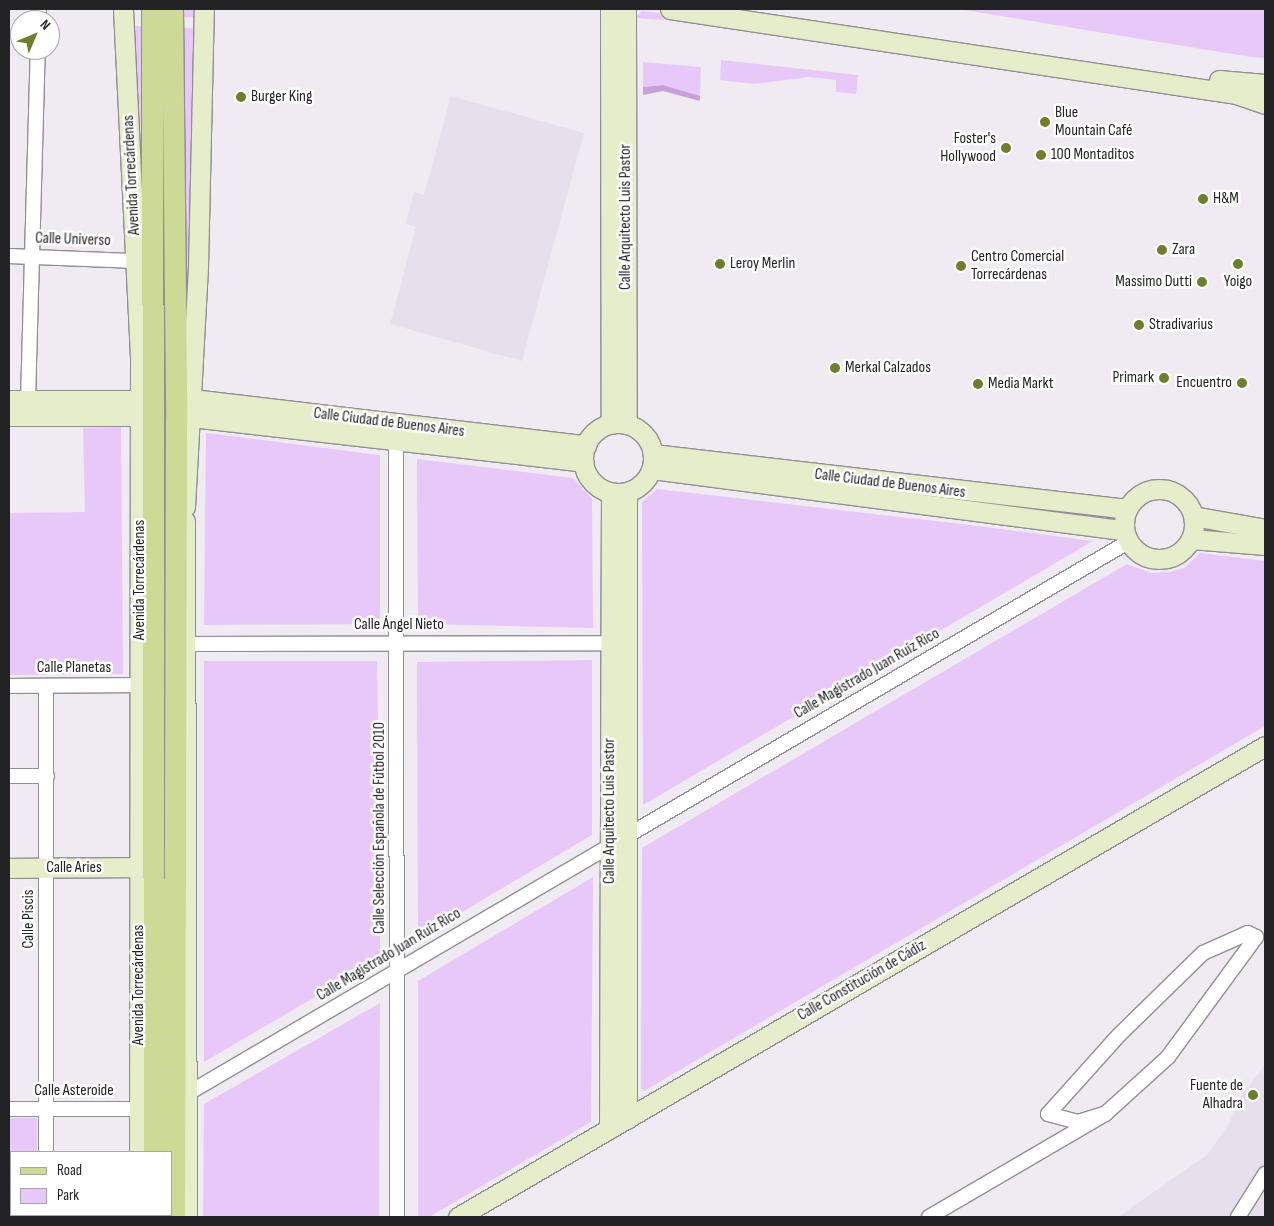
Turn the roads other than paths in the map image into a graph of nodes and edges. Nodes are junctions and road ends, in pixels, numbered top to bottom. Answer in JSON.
{"nodes":[{"id":1,"x":123,"y":9,"type":"edge"},
{"id":2,"x":152,"y":9,"type":"edge"},
{"id":3,"x":172,"y":9,"type":"edge"},
{"id":4,"x":204,"y":9,"type":"edge"},
{"id":5,"x":610,"y":9,"type":"edge"},
{"id":6,"x":626,"y":9,"type":"edge"},
{"id":7,"x":670,"y":9,"type":"edge"},
{"id":8,"x":755,"y":9,"type":"edge"},
{"id":9,"x":38,"y":60,"type":"edge"},
{"id":10,"x":1265,"y":84,"type":"edge"},
{"id":11,"x":1265,"y":104,"type":"edge"},
{"id":12,"x":9,"y":256,"type":"edge"},
{"id":13,"x":32,"y":256,"type":"junction"},
{"id":14,"x":136,"y":260,"type":"junction"},
{"id":15,"x":9,"y":400,"type":"edge"},
{"id":16,"x":28,"y":400,"type":"junction"},
{"id":17,"x":113,"y":408,"type":"junction"},
{"id":18,"x":140,"y":408,"type":"junction"},
{"id":19,"x":192,"y":408,"type":"junction"},
{"id":20,"x":9,"y":416,"type":"edge"},
{"id":21,"x":619,"y":424,"type":"junction"},
{"id":22,"x":396,"y":440,"type":"junction"},
{"id":23,"x":584,"y":453,"type":"junction"},
{"id":24,"x":652,"y":461,"type":"junction"},
{"id":25,"x":619,"y":493,"type":"junction"},
{"id":26,"x":1127,"y":509,"type":"junction"},
{"id":27,"x":1193,"y":516,"type":"junction"},
{"id":28,"x":1265,"y":529,"type":"edge"},
{"id":29,"x":1126,"y":536,"type":"junction"},
{"id":30,"x":1191,"y":539,"type":"junction"},
{"id":31,"x":1265,"y":545,"type":"edge"},
{"id":32,"x":181,"y":637,"type":"junction"},
{"id":33,"x":398,"y":643,"type":"junction"},
{"id":34,"x":609,"y":644,"type":"junction"},
{"id":35,"x":139,"y":685,"type":"junction"},
{"id":36,"x":9,"y":686,"type":"edge"},
{"id":37,"x":46,"y":686,"type":"junction"},
{"id":38,"x":1265,"y":746,"type":"edge"},
{"id":39,"x":1265,"y":759,"type":"edge"},
{"id":40,"x":9,"y":776,"type":"edge"},
{"id":41,"x":46,"y":776,"type":"junction"},
{"id":42,"x":617,"y":841,"type":"junction"},
{"id":43,"x":139,"y":867,"type":"junction"},
{"id":44,"x":9,"y":868,"type":"edge"},
{"id":45,"x":47,"y":868,"type":"junction"},
{"id":46,"x":398,"y":969,"type":"junction"},
{"id":47,"x":188,"y":1094,"type":"junction"},
{"id":48,"x":9,"y":1109,"type":"edge"},
{"id":49,"x":46,"y":1109,"type":"junction"},
{"id":50,"x":139,"y":1109,"type":"junction"},
{"id":51,"x":1105,"y":1114,"type":"junction"},
{"id":52,"x":627,"y":1119,"type":"junction"},
{"id":53,"x":609,"y":1129,"type":"junction"},
{"id":54,"x":46,"y":1151,"type":"edge"},
{"id":55,"x":139,"y":1151,"type":"edge"},
{"id":56,"x":154,"y":1151,"type":"edge"},
{"id":57,"x":1265,"y":1174,"type":"edge"},
{"id":58,"x":174,"y":1217,"type":"edge"},
{"id":59,"x":187,"y":1217,"type":"edge"},
{"id":60,"x":397,"y":1217,"type":"edge"},
{"id":61,"x":458,"y":1217,"type":"edge"},
{"id":62,"x":483,"y":1217,"type":"edge"},
{"id":63,"x":929,"y":1217,"type":"edge"},
{"id":64,"x":1238,"y":1217,"type":"edge"}],
"edges":[{"from":1,"to":14,"type":"street","name":"Avenida Torrecárdenas"},
{"from":2,"to":56,"type":"main road","name":"Avenida Torrecárdenas"},
{"from":3,"to":32,"type":"main road"},
{"from":4,"to":19,"type":"street"},
{"from":5,"to":21,"type":"street","name":"Calle Arquitecto Luis Pastor"},
{"from":6,"to":21,"type":"street","name":"Calle Arquitecto Luis Pastor"},
{"from":7,"to":11,"type":"street"},
{"from":8,"to":10,"type":"street"},
{"from":9,"to":13,"type":"street"},
{"from":12,"to":13,"type":"street","name":"Calle Universo"},
{"from":13,"to":14,"type":"street","name":"Calle Universo"},
{"from":13,"to":16,"type":"street"},
{"from":14,"to":18,"type":"street","name":"Avenida Torrecárdenas"},
{"from":15,"to":16,"type":"street"},
{"from":16,"to":17,"type":"street"},
{"from":17,"to":18,"type":"street"},
{"from":17,"to":20,"type":"street"},
{"from":18,"to":35,"type":"street","name":"Avenida Torrecárdenas"},
{"from":19,"to":22,"type":"street","name":"Calle Ciudad de Buenos Aires"},
{"from":19,"to":23,"type":"street","name":"Calle Ciudad de Buenos Aires"},
{"from":19,"to":32,"type":"street"},
{"from":21,"to":23,"type":"street"},
{"from":21,"to":24,"type":"street"},
{"from":22,"to":23,"type":"street","name":"Calle Ciudad de Buenos Aires"},
{"from":22,"to":33,"type":"street","name":"Calle Selección Española de Fútbol 2010"},
{"from":23,"to":25,"type":"street"},
{"from":24,"to":25,"type":"street"},
{"from":24,"to":26,"type":"street","name":"Calle Ciudad de Buenos Aires"},
{"from":24,"to":29,"type":"street","name":"Calle Ciudad de Buenos Aires"},
{"from":25,"to":34,"type":"street","name":"Calle Arquitecto Luis Pastor"},
{"from":25,"to":42,"type":"street","name":"Calle Arquitecto Luis Pastor"},
{"from":26,"to":27,"type":"street"},
{"from":26,"to":29,"type":"street"},
{"from":27,"to":28,"type":"street"},
{"from":27,"to":30,"type":"street"},
{"from":29,"to":30,"type":"street","name":"Calle Ciudad de Buenos Aires"},
{"from":29,"to":42,"type":"street","name":"Calle Magistrado Juan Ruíz Rico"},
{"from":30,"to":31,"type":"street"},
{"from":32,"to":33,"type":"street","name":"Calle Ángel Nieto"},
{"from":32,"to":47,"type":"street"},
{"from":32,"to":58,"type":"main road"},
{"from":33,"to":34,"type":"street","name":"Calle Ángel Nieto"},
{"from":33,"to":46,"type":"street","name":"Calle Selección Española de Fútbol 2010"},
{"from":34,"to":42,"type":"street","name":"Calle Arquitecto Luis Pastor"},
{"from":35,"to":37,"type":"street","name":"Calle Planetas"},
{"from":35,"to":43,"type":"street","name":"Avenida Torrecárdenas"},
{"from":36,"to":37,"type":"street","name":"Calle Planetas"},
{"from":37,"to":41,"type":"street","name":"Calle Piscis"},
{"from":38,"to":52,"type":"street","name":"Calle Constitución de Cádiz"},
{"from":39,"to":62,"type":"street","name":"Calle Constitución de Cádiz"},
{"from":40,"to":41,"type":"street"},
{"from":41,"to":45,"type":"street","name":"Calle Piscis"},
{"from":42,"to":46,"type":"street","name":"Calle Magistrado Juan Ruíz Rico"},
{"from":42,"to":52,"type":"street","name":"Calle Arquitecto Luis Pastor"},
{"from":42,"to":53,"type":"street","name":"Calle Arquitecto Luis Pastor"},
{"from":43,"to":45,"type":"street","name":"Calle Aries"},
{"from":43,"to":50,"type":"street","name":"Avenida Torrecárdenas"},
{"from":44,"to":45,"type":"street","name":"Calle Aries"},
{"from":45,"to":49,"type":"street","name":"Calle Piscis"},
{"from":46,"to":47,"type":"street","name":"Calle Magistrado Juan Ruíz Rico"},
{"from":46,"to":60,"type":"street","name":"Calle Selección Española de Fútbol 2010"},
{"from":47,"to":59,"type":"street"},
{"from":48,"to":49,"type":"street","name":"Calle Asteroide"},
{"from":49,"to":50,"type":"street","name":"Calle Asteroide"},
{"from":49,"to":54,"type":"street","name":"Calle Piscis"},
{"from":50,"to":55,"type":"street","name":"Avenida Torrecárdenas"},
{"from":51,"to":51,"type":"street"},
{"from":51,"to":63,"type":"street"},
{"from":52,"to":53,"type":"street","name":"Calle Constitución de Cádiz"},
{"from":53,"to":61,"type":"street","name":"Calle Constitución de Cádiz"},
{"from":57,"to":64,"type":"street"}]}
